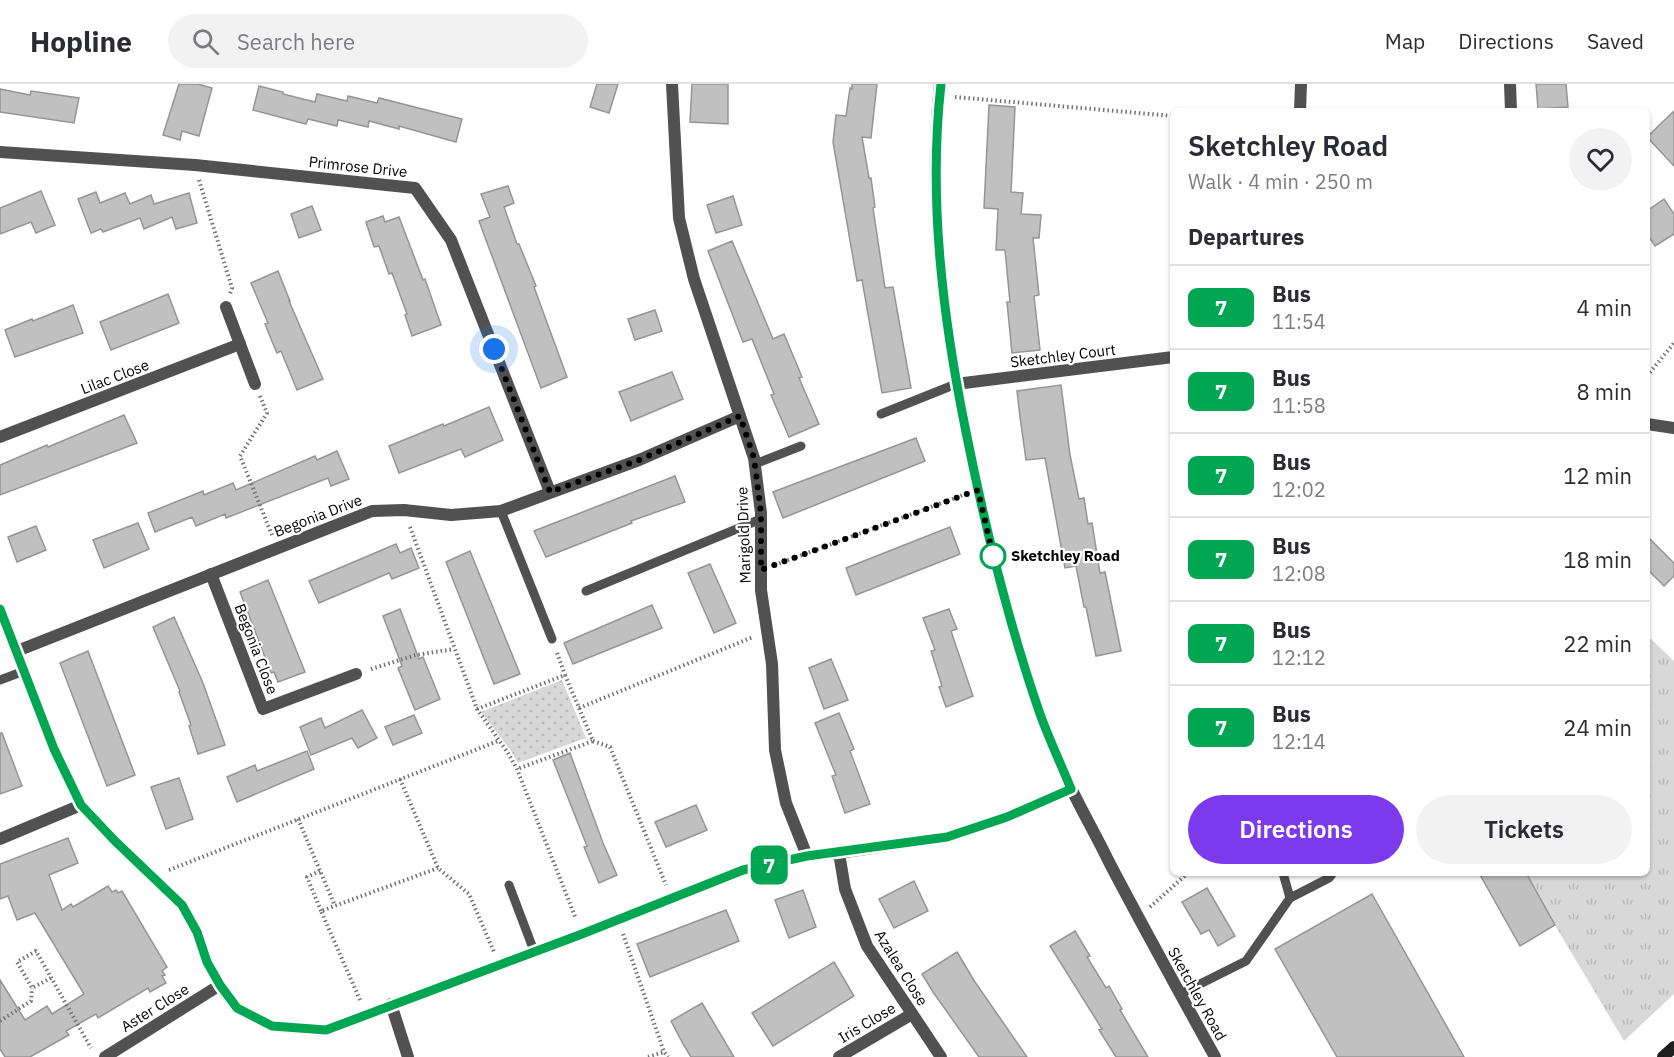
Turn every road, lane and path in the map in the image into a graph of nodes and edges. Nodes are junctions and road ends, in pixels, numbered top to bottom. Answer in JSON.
{"nodes":[{"id":1,"x":672,"y":84,"type":"edge"},
{"id":2,"x":1301,"y":84,"type":"edge"},
{"id":3,"x":1510,"y":84,"type":"edge"},
{"id":4,"x":940,"y":90,"type":"edge"},
{"id":5,"x":1300,"y":108,"type":"edge"},
{"id":6,"x":1511,"y":108,"type":"edge"},
{"id":7,"x":1170,"y":116,"type":"edge"},
{"id":8,"x":0,"y":152,"type":"edge"},
{"id":9,"x":195,"y":165,"type":"junction"},
{"id":10,"x":226,"y":307,"type":"joint"},
{"id":11,"x":1674,"y":343,"type":"edge"},
{"id":12,"x":240,"y":344,"type":"junction"},
{"id":13,"x":1170,"y":357,"type":"edge"},
{"id":14,"x":1650,"y":372,"type":"edge"},
{"id":15,"x":255,"y":384,"type":"joint"},
{"id":16,"x":956,"y":384,"type":"junction"},
{"id":17,"x":881,"y":414,"type":"dead end"},
{"id":18,"x":740,"y":416,"type":"junction"},
{"id":19,"x":1650,"y":424,"type":"edge"},
{"id":20,"x":1674,"y":428,"type":"edge"},
{"id":21,"x":0,"y":437,"type":"edge"},
{"id":22,"x":801,"y":446,"type":"dead end"},
{"id":23,"x":755,"y":464,"type":"junction"},
{"id":24,"x":978,"y":490,"type":"junction"},
{"id":25,"x":550,"y":492,"type":"junction"},
{"id":26,"x":404,"y":510,"type":"junction"},
{"id":27,"x":501,"y":511,"type":"junction"},
{"id":28,"x":761,"y":519,"type":"junction"},
{"id":29,"x":277,"y":547,"type":"junction"},
{"id":30,"x":761,"y":570,"type":"junction"},
{"id":31,"x":211,"y":574,"type":"junction"},
{"id":32,"x":586,"y":591,"type":"dead end"},
{"id":33,"x":0,"y":609,"type":"edge"},
{"id":34,"x":767,"y":632,"type":"junction"},
{"id":35,"x":552,"y":639,"type":"joint"},
{"id":36,"x":454,"y":649,"type":"junction"},
{"id":37,"x":17,"y":651,"type":"junction"},
{"id":38,"x":24,"y":671,"type":"junction"},
{"id":39,"x":356,"y":674,"type":"joint"},
{"id":40,"x":565,"y":675,"type":"junction"},
{"id":41,"x":0,"y":680,"type":"edge"},
{"id":42,"x":579,"y":708,"type":"junction"},
{"id":43,"x":477,"y":709,"type":"junction"},
{"id":44,"x":498,"y":741,"type":"junction"},
{"id":45,"x":593,"y":741,"type":"junction"},
{"id":46,"x":517,"y":769,"type":"junction"},
{"id":47,"x":400,"y":779,"type":"junction"},
{"id":48,"x":1071,"y":789,"type":"junction"},
{"id":49,"x":81,"y":805,"type":"junction"},
{"id":50,"x":298,"y":819,"type":"junction"},
{"id":51,"x":0,"y":839,"type":"edge"},
{"id":52,"x":839,"y":853,"type":"junction"},
{"id":53,"x":807,"y":856,"type":"junction"},
{"id":54,"x":438,"y":868,"type":"junction"},
{"id":55,"x":320,"y":871,"type":"junction"},
{"id":56,"x":152,"y":876,"type":"junction"},
{"id":57,"x":1185,"y":876,"type":"edge"},
{"id":58,"x":1284,"y":876,"type":"edge"},
{"id":59,"x":1331,"y":876,"type":"edge"},
{"id":60,"x":509,"y":885,"type":"dead end"},
{"id":61,"x":671,"y":898,"type":"junction"},
{"id":62,"x":1290,"y":898,"type":"junction"},
{"id":63,"x":334,"y":906,"type":"junction"},
{"id":64,"x":321,"y":911,"type":"junction"},
{"id":65,"x":1139,"y":918,"type":"junction"},
{"id":66,"x":618,"y":919,"type":"junction"},
{"id":67,"x":582,"y":934,"type":"junction"},
{"id":68,"x":534,"y":951,"type":"junction"},
{"id":69,"x":499,"y":964,"type":"junction"},
{"id":70,"x":51,"y":978,"type":"junction"},
{"id":71,"x":220,"y":985,"type":"junction"},
{"id":72,"x":32,"y":988,"type":"junction"},
{"id":73,"x":1180,"y":994,"type":"junction"},
{"id":74,"x":391,"y":1004,"type":"junction"},
{"id":75,"x":366,"y":1014,"type":"junction"},
{"id":76,"x":912,"y":1014,"type":"junction"},
{"id":77,"x":0,"y":1021,"type":"edge"},
{"id":78,"x":1674,"y":1047,"type":"edge"},
{"id":79,"x":664,"y":1052,"type":"junction"},
{"id":80,"x":121,"y":1053,"type":"edge"},
{"id":81,"x":95,"y":1057,"type":"edge"},
{"id":82,"x":105,"y":1057,"type":"edge"},
{"id":83,"x":408,"y":1057,"type":"edge"},
{"id":84,"x":648,"y":1057,"type":"edge"},
{"id":85,"x":668,"y":1057,"type":"edge"},
{"id":86,"x":839,"y":1057,"type":"edge"},
{"id":87,"x":941,"y":1057,"type":"edge"},
{"id":88,"x":1215,"y":1057,"type":"edge"},
{"id":89,"x":1663,"y":1057,"type":"edge"}],
"edges":[{"from":1,"to":18,"type":"street","name":"Marigold Drive"},
{"from":2,"to":5,"type":"street"},
{"from":3,"to":6,"type":"street"},
{"from":4,"to":7,"type":"path"},
{"from":4,"to":16,"type":"street","name":"Sketchley Road"},
{"from":8,"to":9,"type":"street","name":"Primrose Drive"},
{"from":9,"to":10,"type":"path"},
{"from":9,"to":25,"type":"street","name":"Primrose Drive"},
{"from":10,"to":12,"type":"street"},
{"from":11,"to":14,"type":"path"},
{"from":12,"to":15,"type":"street"},
{"from":12,"to":21,"type":"street","name":"Lilac Close"},
{"from":13,"to":16,"type":"street","name":"Sketchley Court"},
{"from":15,"to":29,"type":"path"},
{"from":16,"to":17,"type":"lane"},
{"from":16,"to":24,"type":"street","name":"Sketchley Road"},
{"from":18,"to":23,"type":"street","name":"Marigold Drive"},
{"from":18,"to":25,"type":"street","name":"Begonia Drive"},
{"from":19,"to":20,"type":"street"},
{"from":22,"to":23,"type":"lane"},
{"from":23,"to":28,"type":"street","name":"Marigold Drive"},
{"from":24,"to":30,"type":"path"},
{"from":24,"to":48,"type":"street","name":"Sketchley Road"},
{"from":25,"to":27,"type":"street","name":"Begonia Drive"},
{"from":26,"to":27,"type":"street","name":"Begonia Drive"},
{"from":26,"to":29,"type":"street","name":"Begonia Drive"},
{"from":26,"to":36,"type":"path"},
{"from":27,"to":35,"type":"lane"},
{"from":28,"to":30,"type":"street","name":"Marigold Drive"},
{"from":28,"to":32,"type":"lane"},
{"from":29,"to":31,"type":"street","name":"Begonia Drive"},
{"from":30,"to":34,"type":"street","name":"Marigold Drive"},
{"from":31,"to":37,"type":"street","name":"Begonia Drive"},
{"from":31,"to":39,"type":"street","name":"Begonia Close"},
{"from":33,"to":37,"type":"street"},
{"from":34,"to":42,"type":"path"},
{"from":34,"to":53,"type":"street","name":"Marigold Drive"},
{"from":35,"to":40,"type":"path"},
{"from":36,"to":39,"type":"path"},
{"from":36,"to":43,"type":"path"},
{"from":37,"to":38,"type":"street"},
{"from":38,"to":41,"type":"lane"},
{"from":38,"to":49,"type":"street"},
{"from":40,"to":42,"type":"path"},
{"from":40,"to":43,"type":"path"},
{"from":42,"to":45,"type":"path"},
{"from":43,"to":44,"type":"path"},
{"from":44,"to":46,"type":"path"},
{"from":44,"to":47,"type":"path"},
{"from":45,"to":46,"type":"path"},
{"from":45,"to":61,"type":"path"},
{"from":46,"to":67,"type":"path"},
{"from":47,"to":50,"type":"path"},
{"from":47,"to":54,"type":"path"},
{"from":48,"to":52,"type":"street"},
{"from":48,"to":65,"type":"street","name":"Sketchley Road"},
{"from":49,"to":51,"type":"street"},
{"from":49,"to":56,"type":"street"},
{"from":50,"to":55,"type":"path"},
{"from":50,"to":56,"type":"path"},
{"from":52,"to":53,"type":"street"},
{"from":52,"to":76,"type":"street","name":"Azalea Close"},
{"from":53,"to":61,"type":"street"},
{"from":54,"to":63,"type":"path"},
{"from":54,"to":69,"type":"path"},
{"from":55,"to":63,"type":"path"},
{"from":55,"to":64,"type":"path"},
{"from":56,"to":71,"type":"street"},
{"from":57,"to":65,"type":"path"},
{"from":58,"to":62,"type":"lane"},
{"from":59,"to":62,"type":"lane"},
{"from":60,"to":68,"type":"lane"},
{"from":61,"to":66,"type":"street"},
{"from":62,"to":73,"type":"lane"},
{"from":63,"to":64,"type":"path"},
{"from":64,"to":75,"type":"path"},
{"from":65,"to":73,"type":"street","name":"Sketchley Road"},
{"from":66,"to":67,"type":"street"},
{"from":66,"to":79,"type":"path"},
{"from":67,"to":68,"type":"street"},
{"from":68,"to":69,"type":"street"},
{"from":69,"to":74,"type":"street"},
{"from":70,"to":72,"type":"path"},
{"from":70,"to":72,"type":"path"},
{"from":70,"to":81,"type":"path"},
{"from":71,"to":75,"type":"street"},
{"from":71,"to":80,"type":"street","name":"Aster Close"},
{"from":72,"to":77,"type":"path"},
{"from":73,"to":88,"type":"street","name":"Sketchley Road"},
{"from":74,"to":75,"type":"street"},
{"from":74,"to":83,"type":"street"},
{"from":76,"to":86,"type":"street","name":"Iris Close"},
{"from":76,"to":87,"type":"street","name":"Azalea Close"},
{"from":78,"to":89,"type":"main road"},
{"from":79,"to":84,"type":"path"},
{"from":79,"to":85,"type":"path"},
{"from":80,"to":82,"type":"street","name":"Aster Close"}]}
